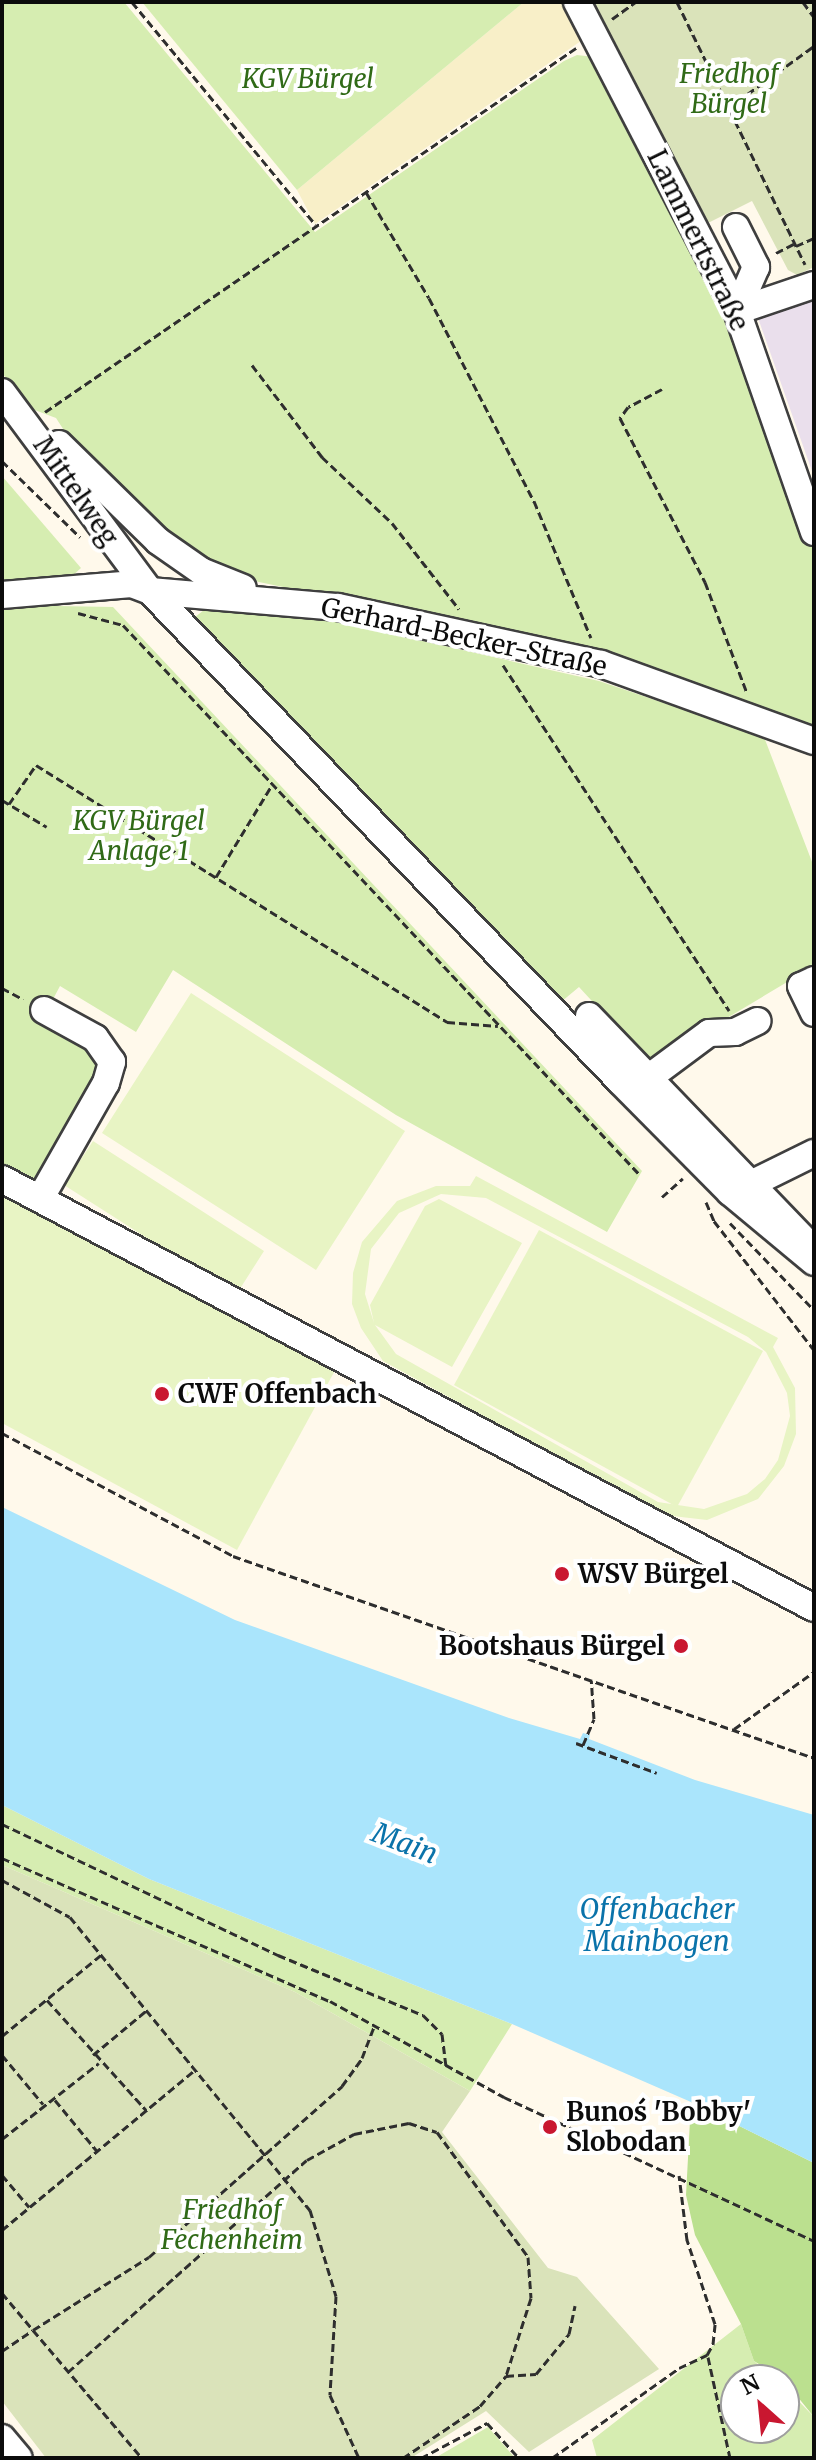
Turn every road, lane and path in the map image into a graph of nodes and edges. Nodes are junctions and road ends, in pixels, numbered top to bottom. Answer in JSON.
{"nodes":[{"id":1,"x":132,"y":2,"type":"edge"},
{"id":2,"x":577,"y":2,"type":"edge"},
{"id":3,"x":635,"y":2,"type":"edge"},
{"id":4,"x":677,"y":2,"type":"edge"},
{"id":5,"x":803,"y":2,"type":"edge"},
{"id":6,"x":814,"y":17,"type":"edge"},
{"id":7,"x":595,"y":33,"type":"junction"},
{"id":8,"x":814,"y":46,"type":"edge"},
{"id":9,"x":728,"y":108,"type":"junction"},
{"id":10,"x":366,"y":191,"type":"junction"},
{"id":11,"x":315,"y":224,"type":"junction"},
{"id":12,"x":736,"y":227,"type":"dead end"},
{"id":13,"x":814,"y":238,"type":"edge"},
{"id":14,"x":796,"y":246,"type":"junction"},
{"id":15,"x":783,"y":249,"type":"dead end"},
{"id":16,"x":776,"y":253,"type":"dead end"},
{"id":17,"x":814,"y":285,"type":"edge"},
{"id":18,"x":737,"y":311,"type":"junction"},
{"id":19,"x":252,"y":365,"type":"dead end"},
{"id":20,"x":662,"y":389,"type":"dead end"},
{"id":21,"x":2,"y":392,"type":"edge"},
{"id":22,"x":28,"y":424,"type":"junction"},
{"id":23,"x":2,"y":461,"type":"edge"},
{"id":24,"x":814,"y":532,"type":"edge"},
{"id":25,"x":89,"y":545,"type":"dead end"},
{"id":26,"x":141,"y":588,"type":"junction"},
{"id":27,"x":2,"y":595,"type":"edge"},
{"id":28,"x":277,"y":599,"type":"junction"},
{"id":29,"x":69,"y":612,"type":"dead end"},
{"id":30,"x":484,"y":638,"type":"junction"},
{"id":31,"x":601,"y":664,"type":"junction"},
{"id":32,"x":756,"y":719,"type":"junction"},
{"id":33,"x":814,"y":741,"type":"edge"},
{"id":34,"x":272,"y":785,"type":"junction"},
{"id":35,"x":2,"y":800,"type":"edge"},
{"id":36,"x":9,"y":804,"type":"junction"},
{"id":37,"x":47,"y":827,"type":"dead end"},
{"id":38,"x":216,"y":877,"type":"junction"},
{"id":39,"x":814,"y":980,"type":"edge"},
{"id":40,"x":44,"y":1010,"type":"dead end"},
{"id":41,"x":814,"y":1013,"type":"edge"},
{"id":42,"x":731,"y":1014,"type":"dead end"},
{"id":43,"x":589,"y":1016,"type":"dead end"},
{"id":44,"x":758,"y":1021,"type":"dead end"},
{"id":45,"x":498,"y":1026,"type":"junction"},
{"id":46,"x":651,"y":1076,"type":"junction"},
{"id":47,"x":814,"y":1153,"type":"edge"},
{"id":48,"x":640,"y":1175,"type":"dead end"},
{"id":49,"x":684,"y":1177,"type":"dead end"},
{"id":50,"x":2,"y":1179,"type":"edge"},
{"id":51,"x":753,"y":1183,"type":"junction"},
{"id":52,"x":662,"y":1197,"type":"dead end"},
{"id":53,"x":40,"y":1199,"type":"junction"},
{"id":54,"x":715,"y":1203,"type":"dead end"},
{"id":55,"x":814,"y":1249,"type":"edge"},
{"id":56,"x":814,"y":1262,"type":"edge"},
{"id":57,"x":814,"y":1350,"type":"edge"},
{"id":58,"x":2,"y":1433,"type":"edge"},
{"id":59,"x":814,"y":1608,"type":"edge"},
{"id":60,"x":814,"y":1672,"type":"edge"},
{"id":61,"x":591,"y":1680,"type":"junction"},
{"id":62,"x":734,"y":1729,"type":"junction"},
{"id":63,"x":576,"y":1743,"type":"dead end"},
{"id":64,"x":583,"y":1745,"type":"junction"},
{"id":65,"x":814,"y":1758,"type":"edge"},
{"id":66,"x":657,"y":1773,"type":"dead end"},
{"id":67,"x":2,"y":1824,"type":"edge"},
{"id":68,"x":2,"y":1858,"type":"edge"},
{"id":69,"x":2,"y":1880,"type":"edge"},
{"id":70,"x":101,"y":1955,"type":"junction"},
{"id":71,"x":47,"y":2000,"type":"junction"},
{"id":72,"x":147,"y":2010,"type":"junction"},
{"id":73,"x":374,"y":2027,"type":"junction"},
{"id":74,"x":2,"y":2036,"type":"edge"},
{"id":75,"x":2,"y":2055,"type":"edge"},
{"id":76,"x":93,"y":2055,"type":"junction"},
{"id":77,"x":99,"y":2063,"type":"junction"},
{"id":78,"x":446,"y":2068,"type":"junction"},
{"id":79,"x":196,"y":2069,"type":"junction"},
{"id":80,"x":55,"y":2100,"type":"junction"},
{"id":81,"x":43,"y":2104,"type":"junction"},
{"id":82,"x":146,"y":2110,"type":"junction"},
{"id":83,"x":2,"y":2139,"type":"edge"},
{"id":84,"x":97,"y":2151,"type":"junction"},
{"id":85,"x":266,"y":2156,"type":"junction"},
{"id":86,"x":2,"y":2175,"type":"edge"},
{"id":87,"x":679,"y":2175,"type":"junction"},
{"id":88,"x":286,"y":2177,"type":"junction"},
{"id":89,"x":29,"y":2207,"type":"junction"},
{"id":90,"x":2,"y":2230,"type":"edge"},
{"id":91,"x":814,"y":2241,"type":"edge"},
{"id":92,"x":2,"y":2293,"type":"edge"},
{"id":93,"x":575,"y":2306,"type":"dead end"},
{"id":94,"x":33,"y":2330,"type":"junction"},
{"id":95,"x":2,"y":2351,"type":"edge"},
{"id":96,"x":707,"y":2355,"type":"junction"},
{"id":97,"x":68,"y":2372,"type":"junction"},
{"id":98,"x":506,"y":2376,"type":"junction"},
{"id":99,"x":2,"y":2438,"type":"edge"},
{"id":100,"x":19,"y":2458,"type":"edge"},
{"id":101,"x":142,"y":2458,"type":"edge"},
{"id":102,"x":359,"y":2458,"type":"edge"},
{"id":103,"x":403,"y":2458,"type":"edge"},
{"id":104,"x":421,"y":2458,"type":"edge"},
{"id":105,"x":519,"y":2458,"type":"edge"},
{"id":106,"x":552,"y":2458,"type":"edge"},
{"id":107,"x":730,"y":2458,"type":"edge"}],
"edges":[{"from":1,"to":11,"type":"path"},
{"from":2,"to":7,"type":"street","name":"Lammertstraße"},
{"from":3,"to":7,"type":"path"},
{"from":4,"to":9,"type":"path"},
{"from":5,"to":6,"type":"path"},
{"from":7,"to":10,"type":"path"},
{"from":7,"to":18,"type":"street","name":"Lammertstraße"},
{"from":8,"to":9,"type":"path"},
{"from":9,"to":14,"type":"path"},
{"from":10,"to":11,"type":"path"},
{"from":10,"to":31,"type":"path"},
{"from":11,"to":22,"type":"path"},
{"from":12,"to":18,"type":"street"},
{"from":13,"to":14,"type":"path"},
{"from":14,"to":17,"type":"path"},
{"from":15,"to":16,"type":"path"},
{"from":17,"to":18,"type":"street"},
{"from":18,"to":24,"type":"street","name":"Lammertstraße"},
{"from":19,"to":30,"type":"path"},
{"from":20,"to":32,"type":"path"},
{"from":21,"to":22,"type":"street","name":"Mittelweg"},
{"from":22,"to":26,"type":"street","name":"Mittelweg"},
{"from":22,"to":28,"type":"street"},
{"from":23,"to":25,"type":"path"},
{"from":26,"to":27,"type":"street","name":"Gerhard-Becker-Straße"},
{"from":26,"to":28,"type":"street","name":"Gerhard-Becker-Straße"},
{"from":26,"to":56,"type":"street","name":"Mittelweg"},
{"from":28,"to":30,"type":"street","name":"Gerhard-Becker-Straße"},
{"from":29,"to":34,"type":"path"},
{"from":30,"to":31,"type":"street","name":"Gerhard-Becker-Straße"},
{"from":30,"to":42,"type":"path"},
{"from":31,"to":32,"type":"street","name":"Gerhard-Becker-Straße"},
{"from":32,"to":33,"type":"street","name":"Gerhard-Becker-Straße"},
{"from":34,"to":38,"type":"path"},
{"from":34,"to":45,"type":"path"},
{"from":35,"to":36,"type":"path"},
{"from":36,"to":37,"type":"path"},
{"from":36,"to":38,"type":"path"},
{"from":38,"to":45,"type":"path"},
{"from":39,"to":41,"type":"street"},
{"from":40,"to":53,"type":"street"},
{"from":43,"to":46,"type":"street"},
{"from":44,"to":46,"type":"street"},
{"from":45,"to":48,"type":"path"},
{"from":46,"to":51,"type":"street"},
{"from":47,"to":51,"type":"street"},
{"from":49,"to":52,"type":"path"},
{"from":50,"to":53,"type":"street"},
{"from":51,"to":55,"type":"street"},
{"from":53,"to":59,"type":"street"},
{"from":54,"to":57,"type":"path"},
{"from":58,"to":61,"type":"path"},
{"from":60,"to":62,"type":"path"},
{"from":61,"to":62,"type":"path"},
{"from":61,"to":64,"type":"path"},
{"from":62,"to":65,"type":"path"},
{"from":63,"to":64,"type":"path"},
{"from":64,"to":66,"type":"path"},
{"from":67,"to":78,"type":"path"},
{"from":68,"to":73,"type":"path"},
{"from":69,"to":70,"type":"path"},
{"from":70,"to":71,"type":"path"},
{"from":70,"to":72,"type":"path"},
{"from":71,"to":74,"type":"path"},
{"from":71,"to":76,"type":"path"},
{"from":72,"to":76,"type":"path"},
{"from":72,"to":79,"type":"path"},
{"from":73,"to":78,"type":"path"},
{"from":73,"to":85,"type":"path"},
{"from":75,"to":81,"type":"path"},
{"from":76,"to":77,"type":"path"},
{"from":77,"to":80,"type":"path"},
{"from":77,"to":82,"type":"path"},
{"from":78,"to":87,"type":"path"},
{"from":79,"to":82,"type":"path"},
{"from":79,"to":85,"type":"path"},
{"from":80,"to":81,"type":"path"},
{"from":80,"to":84,"type":"path"},
{"from":81,"to":83,"type":"path"},
{"from":82,"to":84,"type":"path"},
{"from":84,"to":89,"type":"path"},
{"from":85,"to":88,"type":"path"},
{"from":85,"to":94,"type":"path"},
{"from":86,"to":89,"type":"path"},
{"from":87,"to":91,"type":"path"},
{"from":87,"to":96,"type":"path"},
{"from":88,"to":97,"type":"path"},
{"from":88,"to":98,"type":"path"},
{"from":88,"to":102,"type":"path"},
{"from":89,"to":90,"type":"path"},
{"from":92,"to":94,"type":"path"},
{"from":93,"to":98,"type":"path"},
{"from":94,"to":95,"type":"path"},
{"from":94,"to":97,"type":"path"},
{"from":96,"to":106,"type":"path"},
{"from":96,"to":107,"type":"path"},
{"from":97,"to":101,"type":"path"},
{"from":98,"to":103,"type":"path"},
{"from":99,"to":100,"type":"street"},
{"from":104,"to":105,"type":"path"}]}
